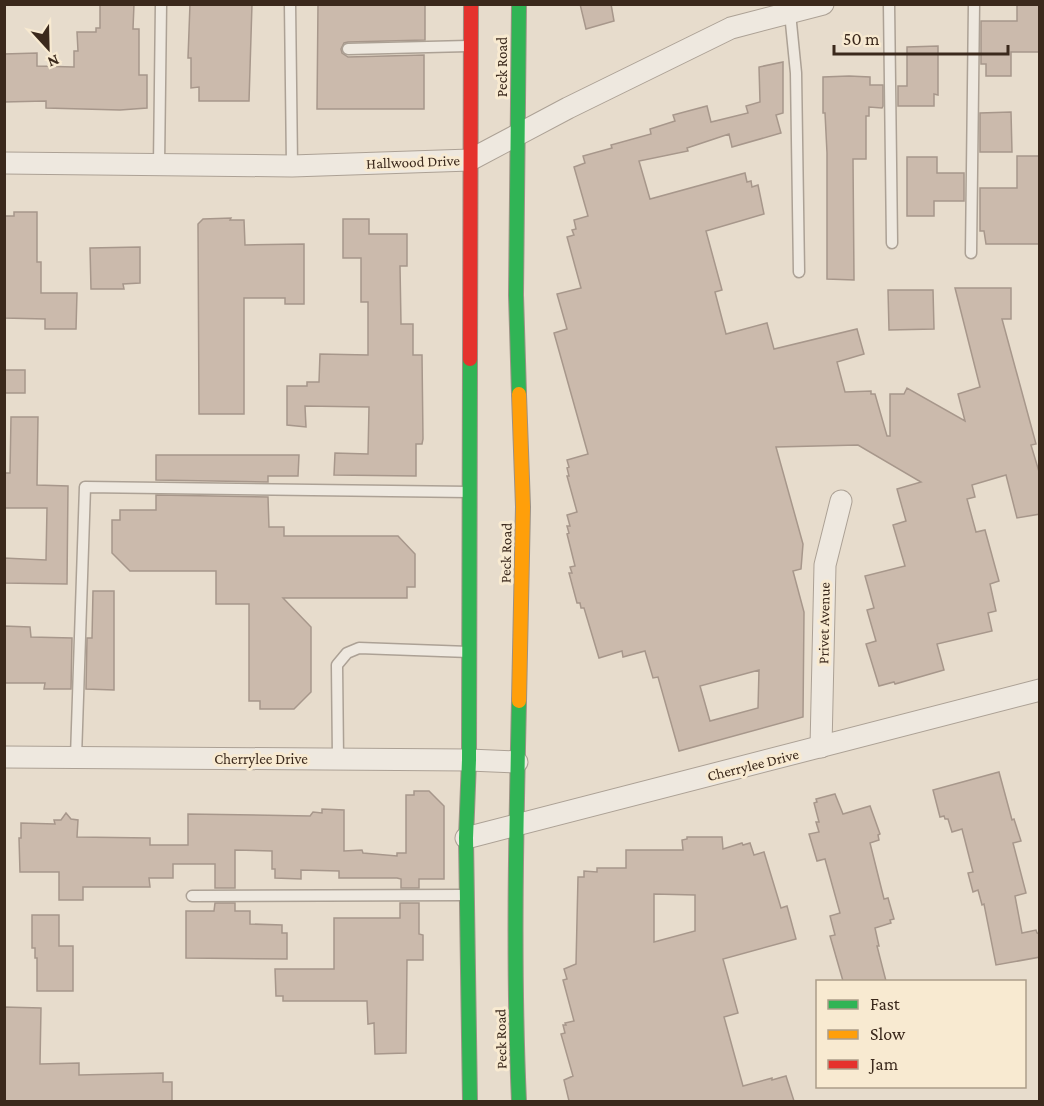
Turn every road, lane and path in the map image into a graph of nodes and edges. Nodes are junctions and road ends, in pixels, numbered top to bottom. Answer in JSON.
{"nodes":[{"id":1,"x":161,"y":4,"type":"edge"},
{"id":2,"x":290,"y":4,"type":"edge"},
{"id":3,"x":471,"y":4,"type":"edge"},
{"id":4,"x":519,"y":4,"type":"edge"},
{"id":5,"x":823,"y":4,"type":"edge"},
{"id":6,"x":889,"y":4,"type":"edge"},
{"id":7,"x":974,"y":4,"type":"edge"},
{"id":8,"x":790,"y":13,"type":"junction"},
{"id":9,"x":471,"y":46,"type":"junction"},
{"id":10,"x":348,"y":49,"type":"dead end"},
{"id":11,"x":518,"y":135,"type":"junction"},
{"id":12,"x":471,"y":159,"type":"junction"},
{"id":13,"x":4,"y":163,"type":"edge"},
{"id":14,"x":159,"y":165,"type":"junction"},
{"id":15,"x":292,"y":166,"type":"junction"},
{"id":16,"x":892,"y":243,"type":"dead end"},
{"id":17,"x":971,"y":254,"type":"dead end"},
{"id":18,"x":799,"y":272,"type":"dead end"},
{"id":19,"x":470,"y":492,"type":"junction"},
{"id":20,"x":841,"y":501,"type":"dead end"},
{"id":21,"x":469,"y":652,"type":"junction"},
{"id":22,"x":1040,"y":690,"type":"edge"},
{"id":23,"x":821,"y":747,"type":"junction"},
{"id":24,"x":4,"y":757,"type":"edge"},
{"id":25,"x":76,"y":758,"type":"junction"},
{"id":26,"x":338,"y":759,"type":"junction"},
{"id":27,"x":469,"y":760,"type":"junction"},
{"id":28,"x":517,"y":762,"type":"junction"},
{"id":29,"x":516,"y":825,"type":"junction"},
{"id":30,"x":466,"y":838,"type":"junction"},
{"id":31,"x":467,"y":895,"type":"junction"},
{"id":32,"x":192,"y":896,"type":"dead end"},
{"id":33,"x":470,"y":1101,"type":"edge"},
{"id":34,"x":519,"y":1101,"type":"edge"}],
"edges":[{"from":1,"to":14,"type":"lane"},
{"from":2,"to":15,"type":"lane"},
{"from":3,"to":9,"type":"main road","name":"Peck Road"},
{"from":4,"to":11,"type":"main road","name":"Peck Road"},
{"from":5,"to":8,"type":"street","name":"Hallwood Drive"},
{"from":6,"to":16,"type":"lane"},
{"from":7,"to":17,"type":"lane"},
{"from":8,"to":11,"type":"street","name":"Hallwood Drive"},
{"from":8,"to":18,"type":"lane"},
{"from":9,"to":10,"type":"lane"},
{"from":9,"to":12,"type":"main road","name":"Peck Road"},
{"from":11,"to":12,"type":"street","name":"Hallwood Drive"},
{"from":11,"to":28,"type":"main road","name":"Peck Road"},
{"from":12,"to":15,"type":"street","name":"Hallwood Drive"},
{"from":12,"to":19,"type":"main road","name":"Peck Road"},
{"from":13,"to":14,"type":"street","name":"Hallwood Drive"},
{"from":14,"to":15,"type":"street","name":"Hallwood Drive"},
{"from":19,"to":21,"type":"main road","name":"Peck Road"},
{"from":19,"to":25,"type":"lane"},
{"from":20,"to":23,"type":"street","name":"Privet Avenue"},
{"from":21,"to":26,"type":"lane"},
{"from":21,"to":27,"type":"main road","name":"Peck Road"},
{"from":22,"to":23,"type":"street","name":"Cherrylee Drive"},
{"from":23,"to":29,"type":"street","name":"Cherrylee Drive"},
{"from":24,"to":25,"type":"street","name":"Cherrylee Drive"},
{"from":25,"to":26,"type":"street","name":"Cherrylee Drive"},
{"from":26,"to":27,"type":"street","name":"Cherrylee Drive"},
{"from":27,"to":28,"type":"street","name":"Cherrylee Drive"},
{"from":27,"to":30,"type":"main road","name":"Peck Road"},
{"from":28,"to":29,"type":"main road","name":"Peck Road"},
{"from":29,"to":30,"type":"street","name":"Cherrylee Drive"},
{"from":29,"to":34,"type":"main road","name":"Peck Road"},
{"from":30,"to":31,"type":"main road","name":"Peck Road"},
{"from":31,"to":32,"type":"lane"},
{"from":31,"to":33,"type":"main road","name":"Peck Road"}]}
